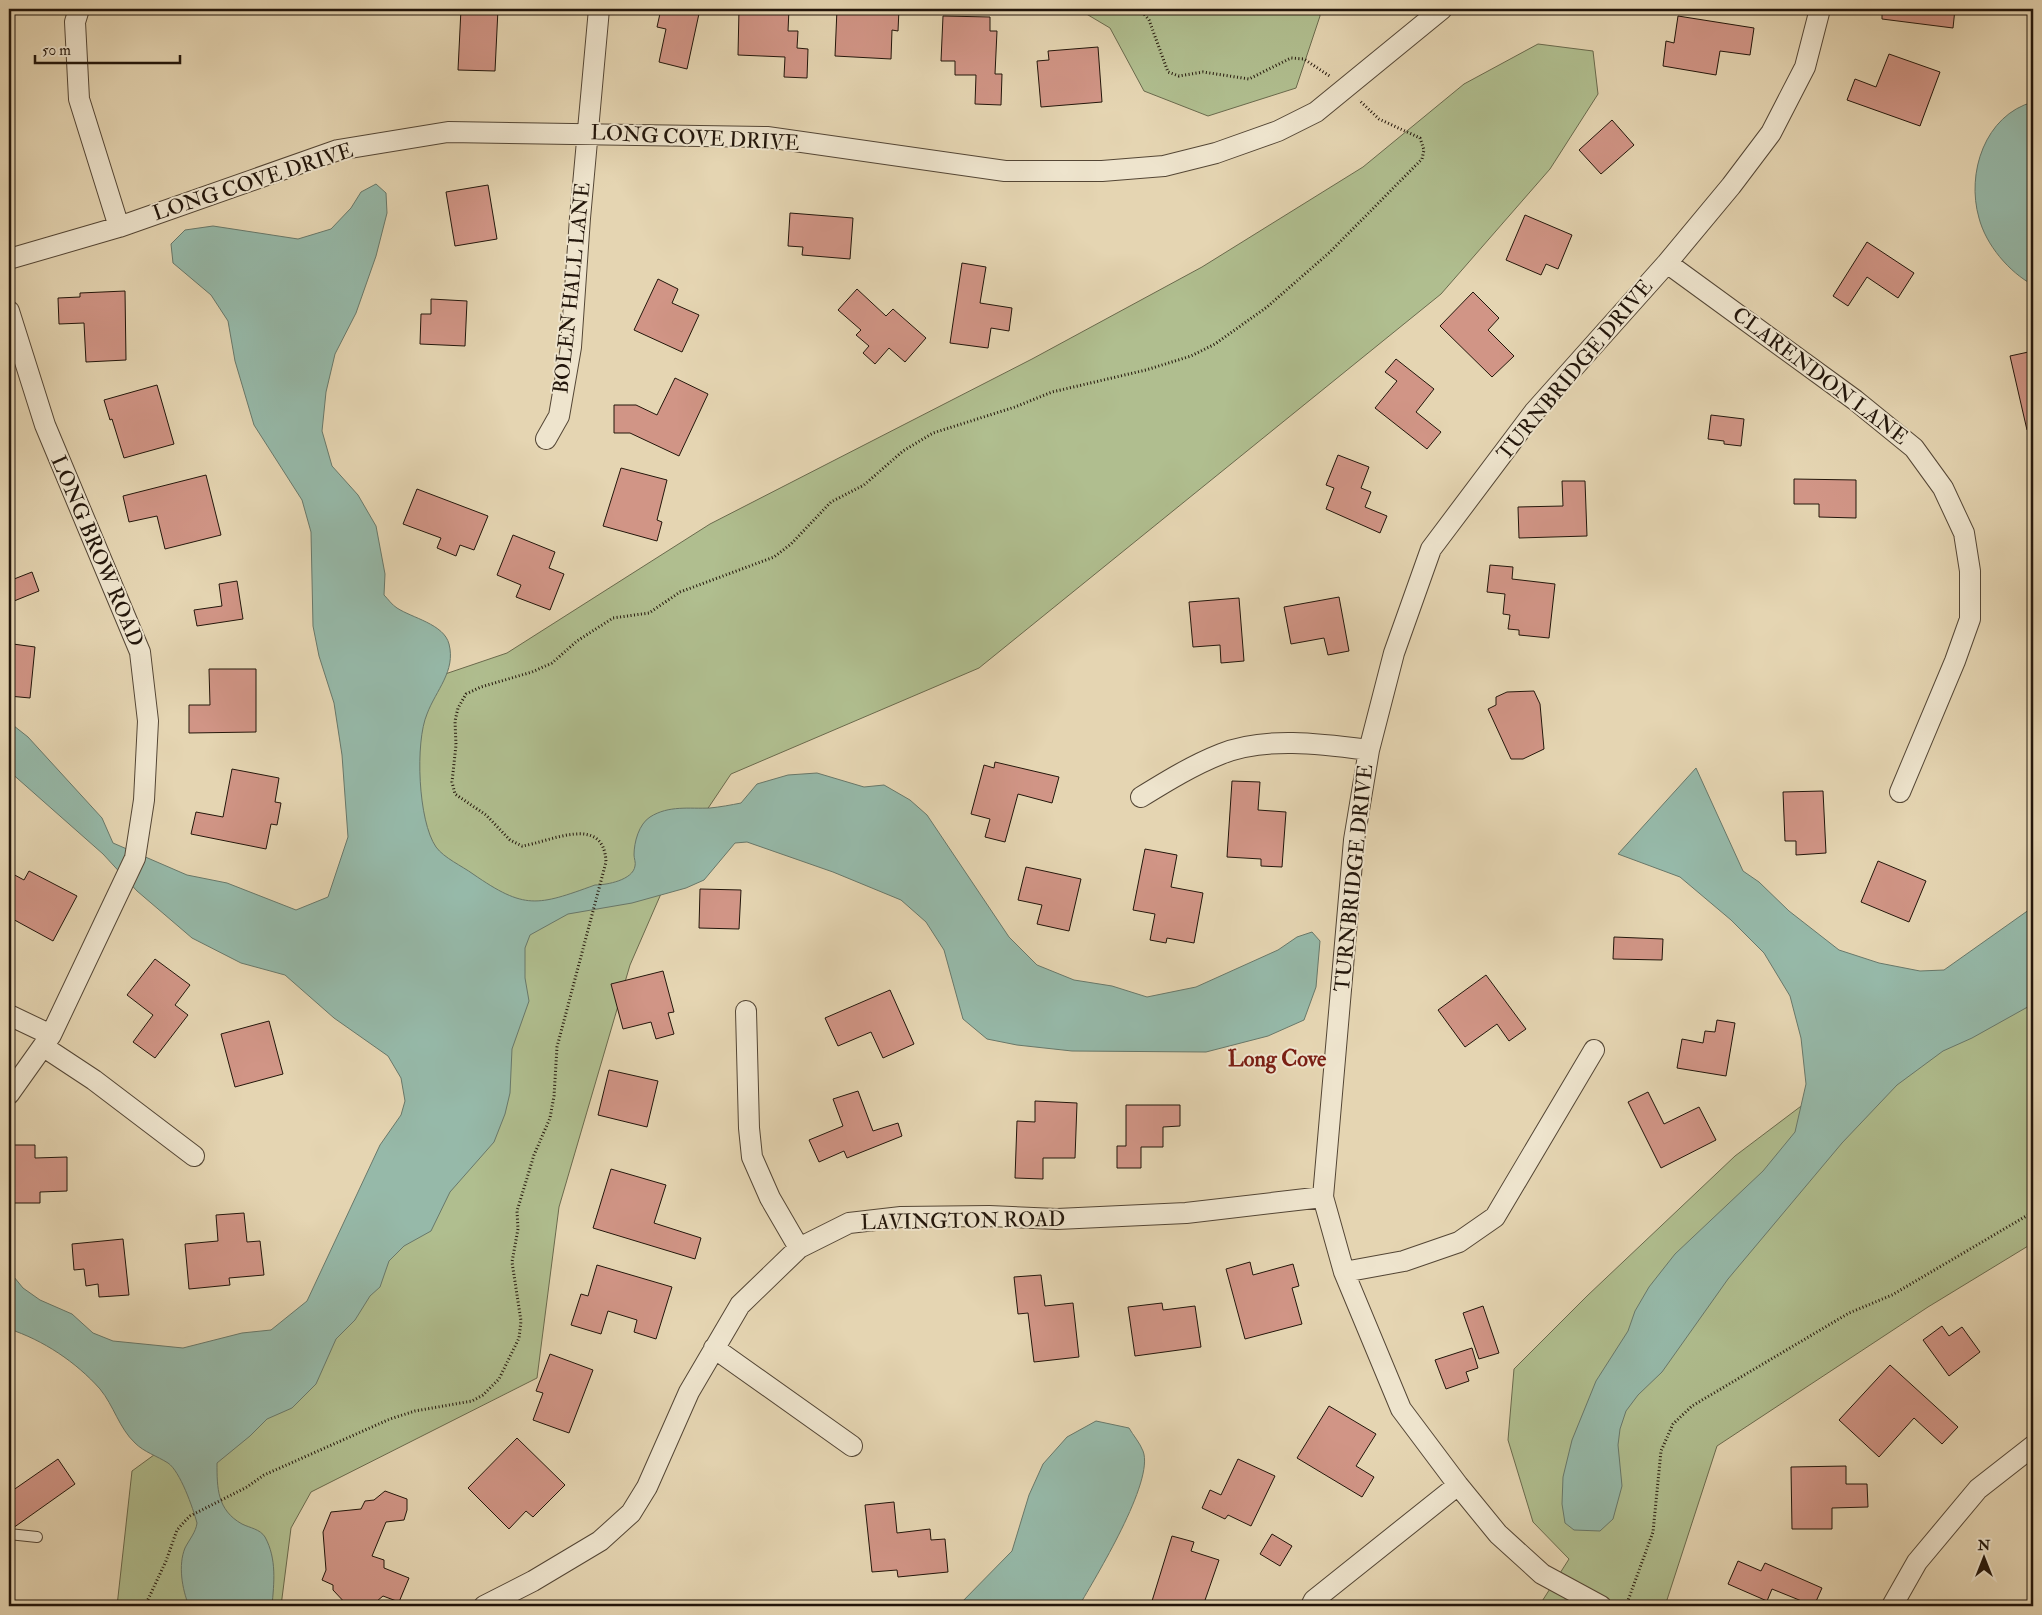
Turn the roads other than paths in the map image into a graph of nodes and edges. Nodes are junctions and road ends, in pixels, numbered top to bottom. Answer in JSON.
{"nodes":[{"id":1,"x":78,"y":9,"type":"edge"},
{"id":2,"x":599,"y":9,"type":"edge"},
{"id":3,"x":1442,"y":9,"type":"edge"},
{"id":4,"x":1820,"y":9,"type":"edge"},
{"id":5,"x":587,"y":133,"type":"junction"},
{"id":6,"x":119,"y":227,"type":"junction"},
{"id":7,"x":9,"y":259,"type":"edge"},
{"id":8,"x":1667,"y":263,"type":"junction"},
{"id":9,"x":9,"y":311,"type":"edge"},
{"id":10,"x":546,"y":439,"type":"dead end"},
{"id":11,"x":1369,"y":750,"type":"junction"},
{"id":12,"x":1900,"y":792,"type":"dead end"},
{"id":13,"x":1141,"y":797,"type":"dead end"},
{"id":14,"x":746,"y":1011,"type":"dead end"},
{"id":15,"x":9,"y":1015,"type":"edge"},
{"id":16,"x":48,"y":1041,"type":"junction"},
{"id":17,"x":1594,"y":1050,"type":"dead end"},
{"id":18,"x":9,"y":1094,"type":"edge"},
{"id":19,"x":194,"y":1156,"type":"dead end"},
{"id":20,"x":1323,"y":1197,"type":"junction"},
{"id":21,"x":799,"y":1248,"type":"junction"},
{"id":22,"x":1344,"y":1272,"type":"junction"},
{"id":23,"x":714,"y":1348,"type":"junction"},
{"id":24,"x":852,"y":1446,"type":"dead end"},
{"id":25,"x":2033,"y":1446,"type":"edge"},
{"id":26,"x":1458,"y":1485,"type":"junction"},
{"id":27,"x":9,"y":1534,"type":"edge"},
{"id":28,"x":38,"y":1537,"type":"dead end"},
{"id":29,"x":484,"y":1606,"type":"edge"},
{"id":30,"x":1311,"y":1606,"type":"edge"},
{"id":31,"x":1602,"y":1606,"type":"edge"},
{"id":32,"x":1892,"y":1606,"type":"edge"}],
"edges":[{"from":1,"to":6,"type":"street"},
{"from":2,"to":5,"type":"street","name":"BOLEN HALL LANE"},
{"from":3,"to":5,"type":"street","name":"LONG COVE DRIVE"},
{"from":4,"to":8,"type":"street","name":"TURNBRIDGE DRIVE"},
{"from":5,"to":6,"type":"street","name":"LONG COVE DRIVE"},
{"from":5,"to":10,"type":"street","name":"BOLEN HALL LANE"},
{"from":6,"to":7,"type":"street","name":"LONG COVE DRIVE"},
{"from":8,"to":11,"type":"street","name":"TURNBRIDGE DRIVE"},
{"from":8,"to":12,"type":"street","name":"CLARENDON LANE"},
{"from":9,"to":16,"type":"street","name":"LONG BROW ROAD"},
{"from":11,"to":13,"type":"street"},
{"from":11,"to":20,"type":"street","name":"TURNBRIDGE DRIVE"},
{"from":14,"to":21,"type":"street"},
{"from":15,"to":16,"type":"street"},
{"from":16,"to":18,"type":"street","name":"LONG BROW ROAD"},
{"from":16,"to":19,"type":"street"},
{"from":17,"to":22,"type":"street"},
{"from":20,"to":21,"type":"street","name":"LAVINGTON ROAD"},
{"from":20,"to":22,"type":"street","name":"TURNBRIDGE DRIVE"},
{"from":21,"to":23,"type":"street","name":"LAVINGTON ROAD"},
{"from":22,"to":26,"type":"street","name":"TURNBRIDGE DRIVE"},
{"from":23,"to":24,"type":"street"},
{"from":23,"to":29,"type":"street","name":"LAVINGTON ROAD"},
{"from":25,"to":32,"type":"street"},
{"from":26,"to":30,"type":"street"},
{"from":26,"to":31,"type":"street","name":"TURNBRIDGE DRIVE"},
{"from":27,"to":28,"type":"lane"}]}
